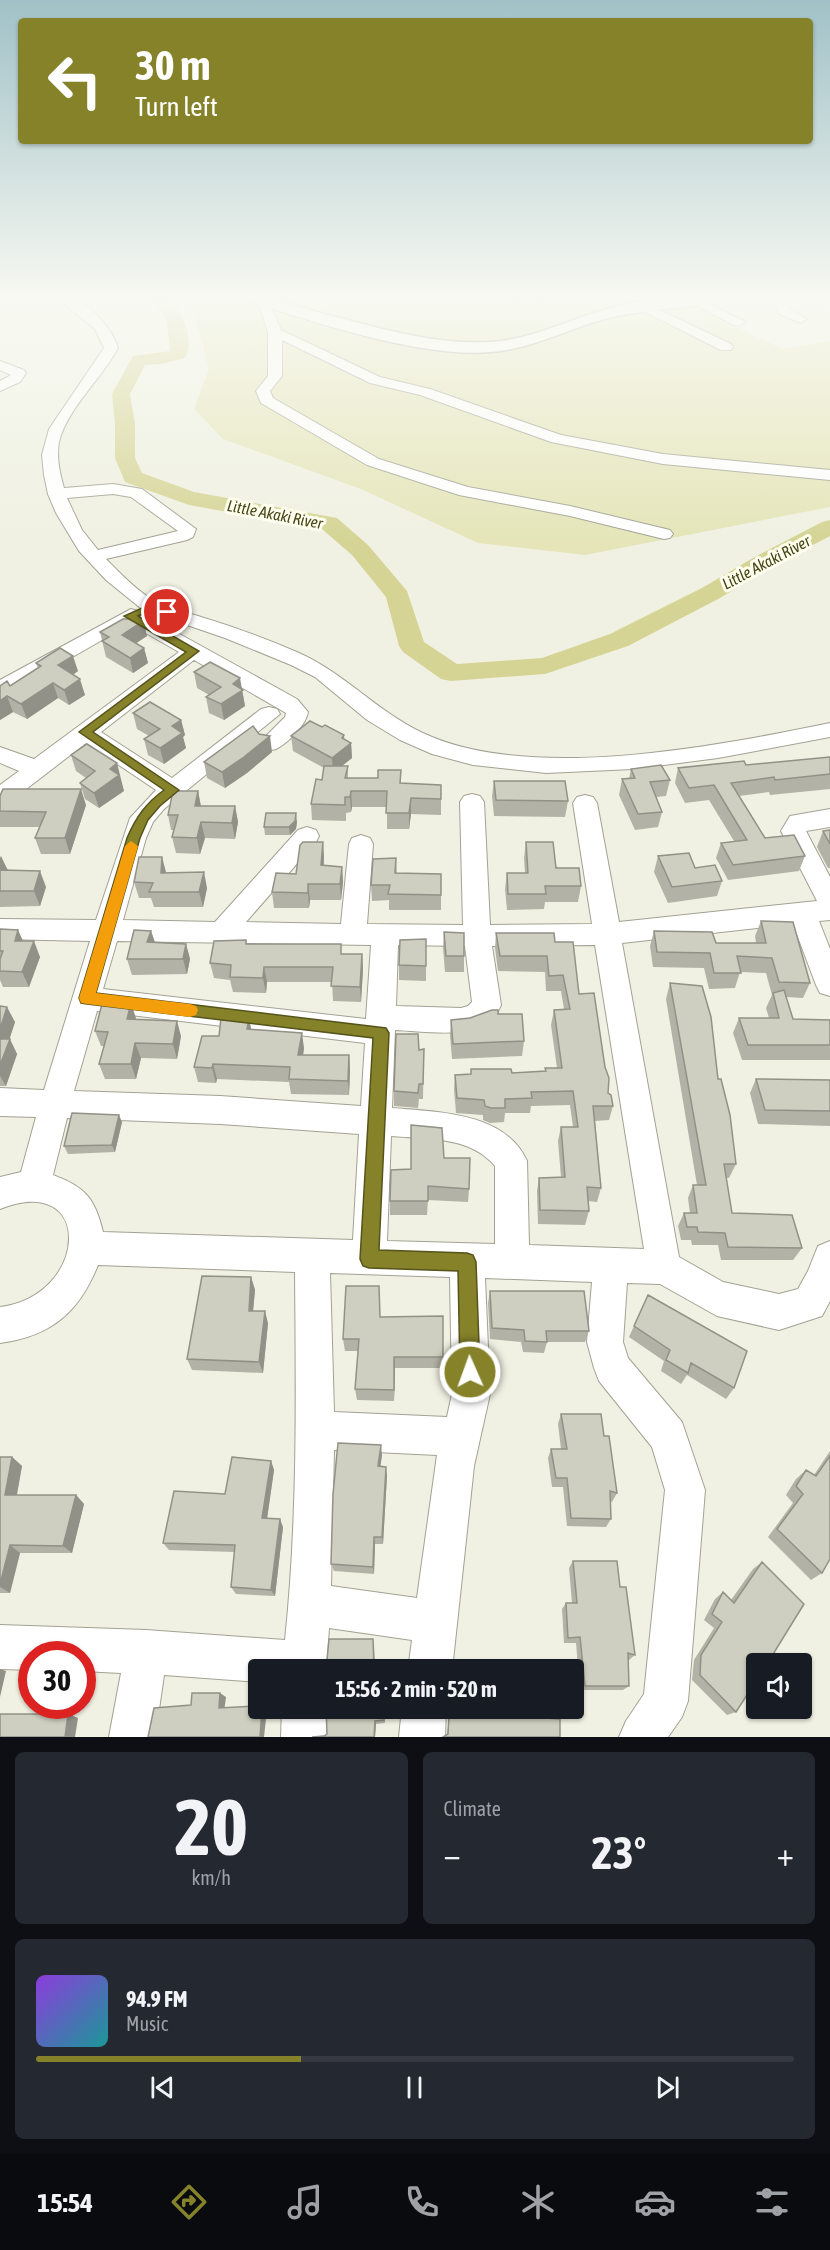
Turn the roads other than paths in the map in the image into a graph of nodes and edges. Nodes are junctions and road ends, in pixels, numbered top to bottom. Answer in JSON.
{"nodes":[{"id":1,"x":92,"y":380,"type":"edge"},
{"id":2,"x":272,"y":380,"type":"edge"},
{"id":3,"x":375,"y":380,"type":"edge"},
{"id":4,"x":830,"y":475,"type":"edge"},
{"id":5,"x":56,"y":494,"type":"junction"},
{"id":6,"x":664,"y":534,"type":"dead end"},
{"id":7,"x":93,"y":556,"type":"junction"},
{"id":8,"x":151,"y":607,"type":"junction"},
{"id":9,"x":130,"y":616,"type":"junction"},
{"id":10,"x":194,"y":651,"type":"junction"},
{"id":11,"x":0,"y":689,"type":"edge"},
{"id":12,"x":269,"y":714,"type":"dead end"},
{"id":13,"x":830,"y":730,"type":"edge"},
{"id":14,"x":85,"y":732,"type":"junction"},
{"id":15,"x":270,"y":743,"type":"edge"},
{"id":16,"x":0,"y":755,"type":"edge"},
{"id":17,"x":35,"y":768,"type":"junction"},
{"id":18,"x":173,"y":790,"type":"junction"},
{"id":19,"x":0,"y":796,"type":"edge"},
{"id":20,"x":472,"y":802,"type":"dead end"},
{"id":21,"x":585,"y":803,"type":"dead end"},
{"id":22,"x":830,"y":818,"type":"edge"},
{"id":23,"x":307,"y":837,"type":"dead end"},
{"id":24,"x":362,"y":844,"type":"dead end"},
{"id":25,"x":830,"y":902,"type":"edge"},
{"id":26,"x":830,"y":910,"type":"edge"},
{"id":27,"x":802,"y":912,"type":"junction"},
{"id":28,"x":0,"y":928,"type":"edge"},
{"id":29,"x":106,"y":931,"type":"junction"},
{"id":30,"x":222,"y":932,"type":"junction"},
{"id":31,"x":353,"y":934,"type":"junction"},
{"id":32,"x":386,"y":934,"type":"junction"},
{"id":33,"x":608,"y":934,"type":"junction"},
{"id":34,"x":477,"y":936,"type":"junction"},
{"id":35,"x":830,"y":985,"type":"edge"},
{"id":36,"x":87,"y":998,"type":"junction"},
{"id":37,"x":381,"y":1026,"type":"junction"},
{"id":38,"x":0,"y":1102,"type":"edge"},
{"id":39,"x":55,"y":1105,"type":"junction"},
{"id":40,"x":377,"y":1122,"type":"junction"},
{"id":41,"x":34,"y":1186,"type":"junction"},
{"id":42,"x":0,"y":1193,"type":"edge"},
{"id":43,"x":87,"y":1248,"type":"junction"},
{"id":44,"x":312,"y":1254,"type":"junction"},
{"id":45,"x":830,"y":1258,"type":"edge"},
{"id":46,"x":369,"y":1259,"type":"junction"},
{"id":47,"x":467,"y":1262,"type":"junction"},
{"id":48,"x":512,"y":1263,"type":"junction"},
{"id":49,"x":611,"y":1266,"type":"junction"},
{"id":50,"x":664,"y":1267,"type":"junction"},
{"id":51,"x":0,"y":1325,"type":"edge"},
{"id":52,"x":315,"y":1430,"type":"junction"},
{"id":53,"x":461,"y":1437,"type":"junction"},
{"id":54,"x":310,"y":1604,"type":"junction"},
{"id":55,"x":436,"y":1622,"type":"junction"},
{"id":56,"x":0,"y":1647,"type":"edge"},
{"id":57,"x":146,"y":1652,"type":"junction"},
{"id":58,"x":305,"y":1659,"type":"edge"},
{"id":59,"x":431,"y":1659,"type":"edge"},
{"id":60,"x":248,"y":1661,"type":"edge"},
{"id":61,"x":304,"y":1719,"type":"edge"},
{"id":62,"x":423,"y":1719,"type":"edge"},
{"id":63,"x":132,"y":1737,"type":"edge"},
{"id":64,"x":304,"y":1737,"type":"edge"},
{"id":65,"x":422,"y":1737,"type":"edge"},
{"id":66,"x":642,"y":1737,"type":"edge"}],
"edges":[{"from":1,"to":5,"type":"street"},
{"from":2,"to":6,"type":"street"},
{"from":3,"to":4,"type":"street"},
{"from":5,"to":7,"type":"street"},
{"from":5,"to":7,"type":"street"},
{"from":7,"to":8,"type":"street"},
{"from":8,"to":9,"type":"street"},
{"from":8,"to":13,"type":"street"},
{"from":9,"to":10,"type":"street"},
{"from":9,"to":11,"type":"street"},
{"from":10,"to":14,"type":"street"},
{"from":10,"to":15,"type":"street"},
{"from":12,"to":18,"type":"street"},
{"from":14,"to":17,"type":"street"},
{"from":14,"to":18,"type":"street"},
{"from":16,"to":17,"type":"street"},
{"from":17,"to":19,"type":"street"},
{"from":18,"to":29,"type":"street"},
{"from":20,"to":34,"type":"street"},
{"from":21,"to":33,"type":"street"},
{"from":22,"to":25,"type":"street"},
{"from":23,"to":30,"type":"street"},
{"from":24,"to":31,"type":"street"},
{"from":26,"to":27,"type":"street"},
{"from":27,"to":33,"type":"street"},
{"from":27,"to":35,"type":"street"},
{"from":28,"to":29,"type":"street"},
{"from":29,"to":30,"type":"street"},
{"from":29,"to":36,"type":"street"},
{"from":30,"to":31,"type":"street"},
{"from":31,"to":32,"type":"street"},
{"from":32,"to":34,"type":"street"},
{"from":32,"to":37,"type":"street"},
{"from":33,"to":34,"type":"street"},
{"from":33,"to":50,"type":"street"},
{"from":34,"to":37,"type":"street"},
{"from":36,"to":37,"type":"street"},
{"from":36,"to":39,"type":"street"},
{"from":37,"to":40,"type":"street"},
{"from":38,"to":39,"type":"street"},
{"from":39,"to":40,"type":"street"},
{"from":39,"to":41,"type":"street"},
{"from":40,"to":46,"type":"street"},
{"from":40,"to":48,"type":"street"},
{"from":41,"to":42,"type":"street"},
{"from":41,"to":43,"type":"street"},
{"from":43,"to":44,"type":"street"},
{"from":43,"to":51,"type":"street"},
{"from":44,"to":46,"type":"street"},
{"from":44,"to":52,"type":"street"},
{"from":45,"to":50,"type":"street"},
{"from":46,"to":47,"type":"street"},
{"from":47,"to":48,"type":"street"},
{"from":47,"to":53,"type":"street"},
{"from":48,"to":49,"type":"street"},
{"from":49,"to":50,"type":"street"},
{"from":49,"to":66,"type":"street"},
{"from":52,"to":53,"type":"street"},
{"from":52,"to":54,"type":"street"},
{"from":53,"to":55,"type":"street"},
{"from":54,"to":55,"type":"street"},
{"from":54,"to":58,"type":"street"},
{"from":55,"to":59,"type":"street"},
{"from":56,"to":57,"type":"street"},
{"from":57,"to":60,"type":"street"},
{"from":57,"to":63,"type":"street"},
{"from":61,"to":64,"type":"street"},
{"from":62,"to":65,"type":"street"}]}
